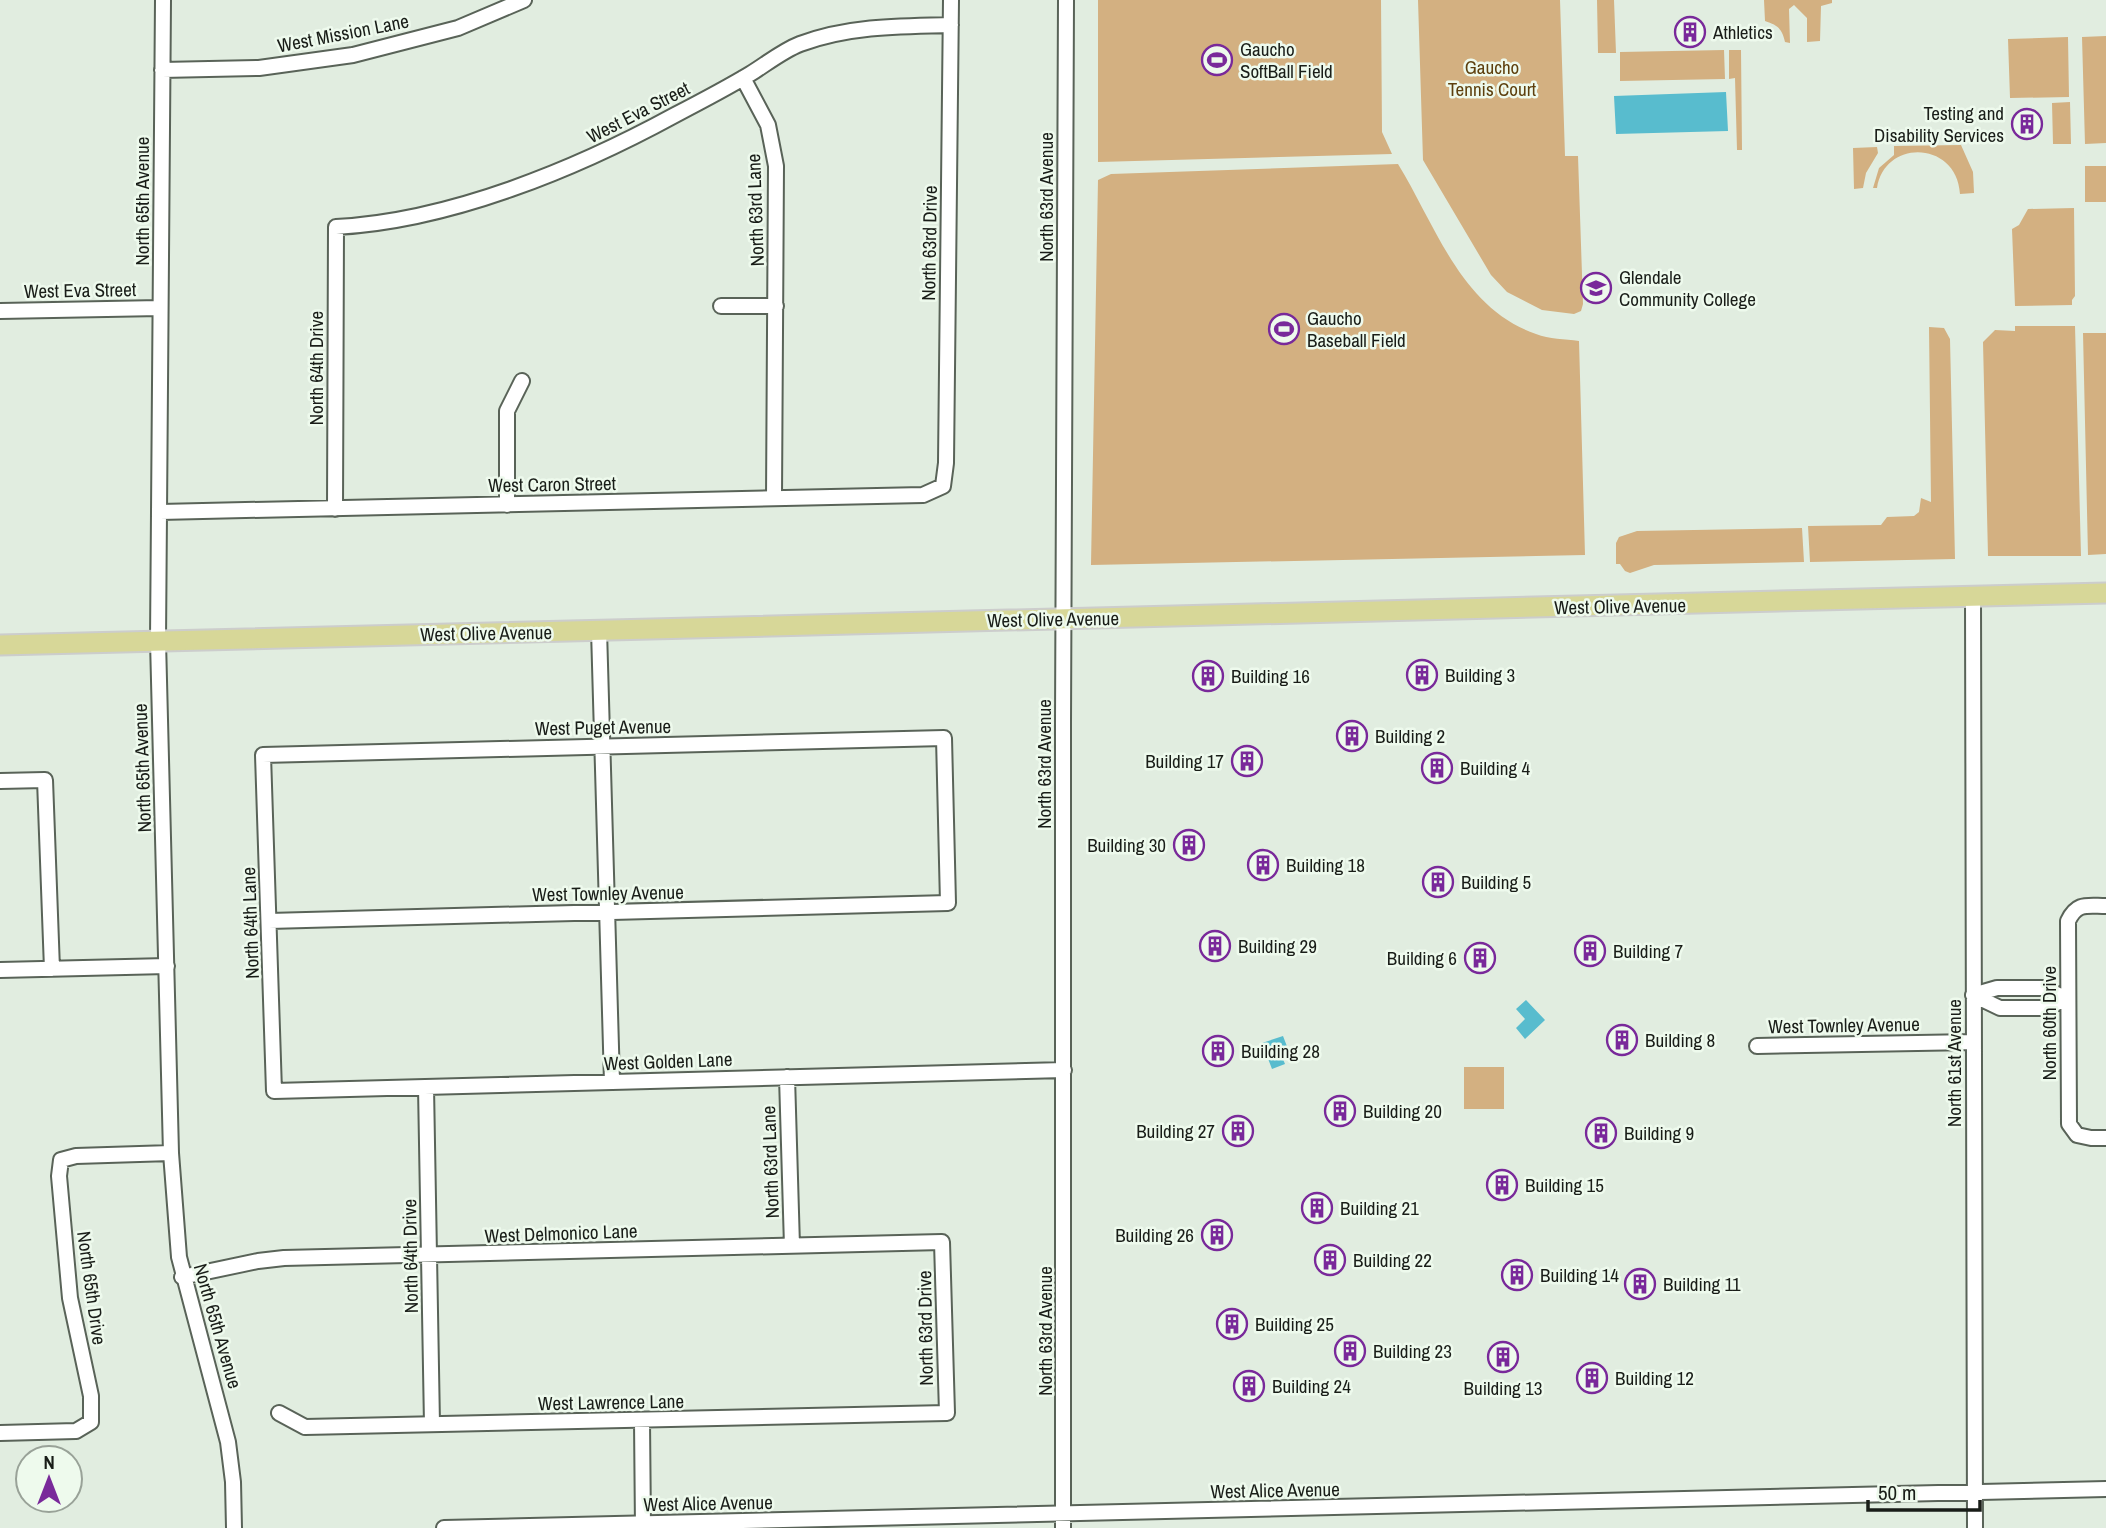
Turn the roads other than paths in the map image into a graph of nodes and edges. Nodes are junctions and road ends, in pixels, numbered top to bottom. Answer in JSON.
{"nodes":[{"id":1,"x":163,"y":0,"type":"edge"},
{"id":2,"x":524,"y":0,"type":"edge"},
{"id":3,"x":951,"y":0,"type":"edge"},
{"id":4,"x":1066,"y":0,"type":"edge"},
{"id":5,"x":951,"y":25,"type":"junction"},
{"id":6,"x":162,"y":70,"type":"junction"},
{"id":7,"x":743,"y":78,"type":"junction"},
{"id":8,"x":336,"y":227,"type":"joint"},
{"id":9,"x":721,"y":306,"type":"dead end"},
{"id":10,"x":776,"y":306,"type":"junction"},
{"id":11,"x":160,"y":308,"type":"junction"},
{"id":12,"x":0,"y":311,"type":"edge"},
{"id":13,"x":522,"y":381,"type":"dead end"},
{"id":14,"x":943,"y":486,"type":"joint"},
{"id":15,"x":774,"y":498,"type":"junction"},
{"id":16,"x":507,"y":505,"type":"junction"},
{"id":17,"x":335,"y":509,"type":"junction"},
{"id":18,"x":160,"y":512,"type":"junction"},
{"id":19,"x":2106,"y":593,"type":"edge"},
{"id":20,"x":1973,"y":597,"type":"junction"},
{"id":21,"x":1063,"y":619,"type":"junction"},
{"id":22,"x":599,"y":630,"type":"junction"},
{"id":23,"x":158,"y":641,"type":"junction"},
{"id":24,"x":0,"y":645,"type":"edge"},
{"id":25,"x":603,"y":746,"type":"junction"},
{"id":26,"x":264,"y":755,"type":"joint"},
{"id":27,"x":0,"y":781,"type":"edge"},
{"id":28,"x":948,"y":903,"type":"joint"},
{"id":29,"x":2106,"y":906,"type":"edge"},
{"id":30,"x":607,"y":912,"type":"junction"},
{"id":31,"x":269,"y":921,"type":"junction"},
{"id":32,"x":167,"y":966,"type":"junction"},
{"id":33,"x":52,"y":969,"type":"junction"},
{"id":34,"x":0,"y":970,"type":"edge"},
{"id":35,"x":1973,"y":995,"type":"junction"},
{"id":36,"x":2067,"y":999,"type":"junction"},
{"id":37,"x":1973,"y":1042,"type":"junction"},
{"id":38,"x":1757,"y":1046,"type":"dead end"},
{"id":39,"x":1064,"y":1070,"type":"junction"},
{"id":40,"x":787,"y":1077,"type":"junction"},
{"id":41,"x":612,"y":1082,"type":"junction"},
{"id":42,"x":426,"y":1087,"type":"junction"},
{"id":43,"x":274,"y":1091,"type":"joint"},
{"id":44,"x":2106,"y":1138,"type":"edge"},
{"id":45,"x":172,"y":1153,"type":"junction"},
{"id":46,"x":942,"y":1242,"type":"joint"},
{"id":47,"x":792,"y":1246,"type":"junction"},
{"id":48,"x":429,"y":1256,"type":"junction"},
{"id":49,"x":182,"y":1277,"type":"junction"},
{"id":50,"x":279,"y":1413,"type":"dead end"},
{"id":51,"x":947,"y":1413,"type":"joint"},
{"id":52,"x":642,"y":1421,"type":"junction"},
{"id":53,"x":432,"y":1424,"type":"junction"},
{"id":54,"x":0,"y":1433,"type":"edge"},
{"id":55,"x":2106,"y":1489,"type":"edge"},
{"id":56,"x":1975,"y":1492,"type":"junction"},
{"id":57,"x":1063,"y":1521,"type":"edge"},
{"id":58,"x":643,"y":1526,"type":"edge"},
{"id":59,"x":234,"y":1528,"type":"edge"},
{"id":60,"x":444,"y":1528,"type":"edge"},
{"id":61,"x":1975,"y":1528,"type":"edge"}],
"edges":[{"from":1,"to":6,"type":"street","name":"North 65th Avenue"},
{"from":2,"to":6,"type":"street","name":"West Mission Lane"},
{"from":3,"to":5,"type":"street","name":"North 63rd Drive"},
{"from":4,"to":21,"type":"street","name":"North 63rd Avenue"},
{"from":5,"to":7,"type":"street","name":"West Eva Street"},
{"from":5,"to":14,"type":"street","name":"North 63rd Drive"},
{"from":6,"to":11,"type":"street","name":"North 65th Avenue"},
{"from":7,"to":8,"type":"street","name":"West Eva Street"},
{"from":7,"to":10,"type":"street","name":"North 63rd Lane"},
{"from":8,"to":17,"type":"street","name":"North 64th Drive"},
{"from":9,"to":10,"type":"street"},
{"from":10,"to":15,"type":"street","name":"North 63rd Lane"},
{"from":11,"to":12,"type":"street","name":"West Eva Street"},
{"from":11,"to":18,"type":"street","name":"North 65th Avenue"},
{"from":13,"to":16,"type":"street"},
{"from":14,"to":15,"type":"street","name":"West Caron Street"},
{"from":15,"to":16,"type":"street","name":"West Caron Street"},
{"from":16,"to":17,"type":"street","name":"West Caron Street"},
{"from":17,"to":18,"type":"street","name":"West Caron Street"},
{"from":18,"to":23,"type":"street","name":"North 65th Avenue"},
{"from":19,"to":20,"type":"main road","name":"West Olive Avenue"},
{"from":20,"to":21,"type":"main road","name":"West Olive Avenue"},
{"from":20,"to":35,"type":"street","name":"North 61st Avenue"},
{"from":21,"to":22,"type":"main road","name":"West Olive Avenue"},
{"from":21,"to":39,"type":"street","name":"North 63rd Avenue"},
{"from":22,"to":23,"type":"main road","name":"West Olive Avenue"},
{"from":22,"to":25,"type":"street"},
{"from":23,"to":24,"type":"main road","name":"West Olive Avenue"},
{"from":23,"to":32,"type":"street","name":"North 65th Avenue"},
{"from":25,"to":26,"type":"street","name":"West Puget Avenue"},
{"from":25,"to":28,"type":"street","name":"West Puget Avenue"},
{"from":25,"to":30,"type":"street"},
{"from":26,"to":31,"type":"street","name":"North 64th Lane"},
{"from":27,"to":33,"type":"street"},
{"from":28,"to":30,"type":"street","name":"West Townley Avenue"},
{"from":29,"to":36,"type":"street","name":"North 60th Drive"},
{"from":30,"to":31,"type":"street","name":"West Townley Avenue"},
{"from":30,"to":41,"type":"street"},
{"from":31,"to":43,"type":"street","name":"North 64th Lane"},
{"from":32,"to":33,"type":"street"},
{"from":32,"to":45,"type":"street","name":"North 65th Avenue"},
{"from":33,"to":34,"type":"street"},
{"from":35,"to":36,"type":"street"},
{"from":35,"to":37,"type":"street","name":"North 61st Avenue"},
{"from":36,"to":44,"type":"street","name":"North 60th Drive"},
{"from":37,"to":38,"type":"street","name":"West Townley Avenue"},
{"from":37,"to":56,"type":"street","name":"North 61st Avenue"},
{"from":39,"to":40,"type":"street","name":"West Golden Lane"},
{"from":39,"to":57,"type":"street","name":"North 63rd Avenue"},
{"from":40,"to":41,"type":"street","name":"West Golden Lane"},
{"from":40,"to":47,"type":"street","name":"North 63rd Lane"},
{"from":41,"to":42,"type":"street","name":"West Golden Lane"},
{"from":42,"to":43,"type":"street","name":"West Golden Lane"},
{"from":42,"to":48,"type":"street","name":"North 64th Drive"},
{"from":45,"to":49,"type":"street","name":"North 65th Avenue"},
{"from":45,"to":54,"type":"street","name":"North 65th Drive"},
{"from":46,"to":47,"type":"street","name":"West Delmonico Lane"},
{"from":46,"to":51,"type":"street","name":"North 63rd Drive"},
{"from":47,"to":48,"type":"street","name":"West Delmonico Lane"},
{"from":48,"to":49,"type":"street","name":"West Delmonico Lane"},
{"from":48,"to":53,"type":"street","name":"North 64th Drive"},
{"from":49,"to":59,"type":"street","name":"North 65th Avenue"},
{"from":50,"to":53,"type":"street","name":"West Lawrence Lane"},
{"from":51,"to":52,"type":"street","name":"West Lawrence Lane"},
{"from":52,"to":53,"type":"street","name":"West Lawrence Lane"},
{"from":52,"to":58,"type":"street"},
{"from":55,"to":56,"type":"street","name":"West Alice Avenue"},
{"from":56,"to":57,"type":"street","name":"West Alice Avenue"},
{"from":56,"to":61,"type":"street","name":"North 61st Avenue"},
{"from":57,"to":58,"type":"street","name":"West Alice Avenue"},
{"from":58,"to":60,"type":"street","name":"West Alice Avenue"}]}
